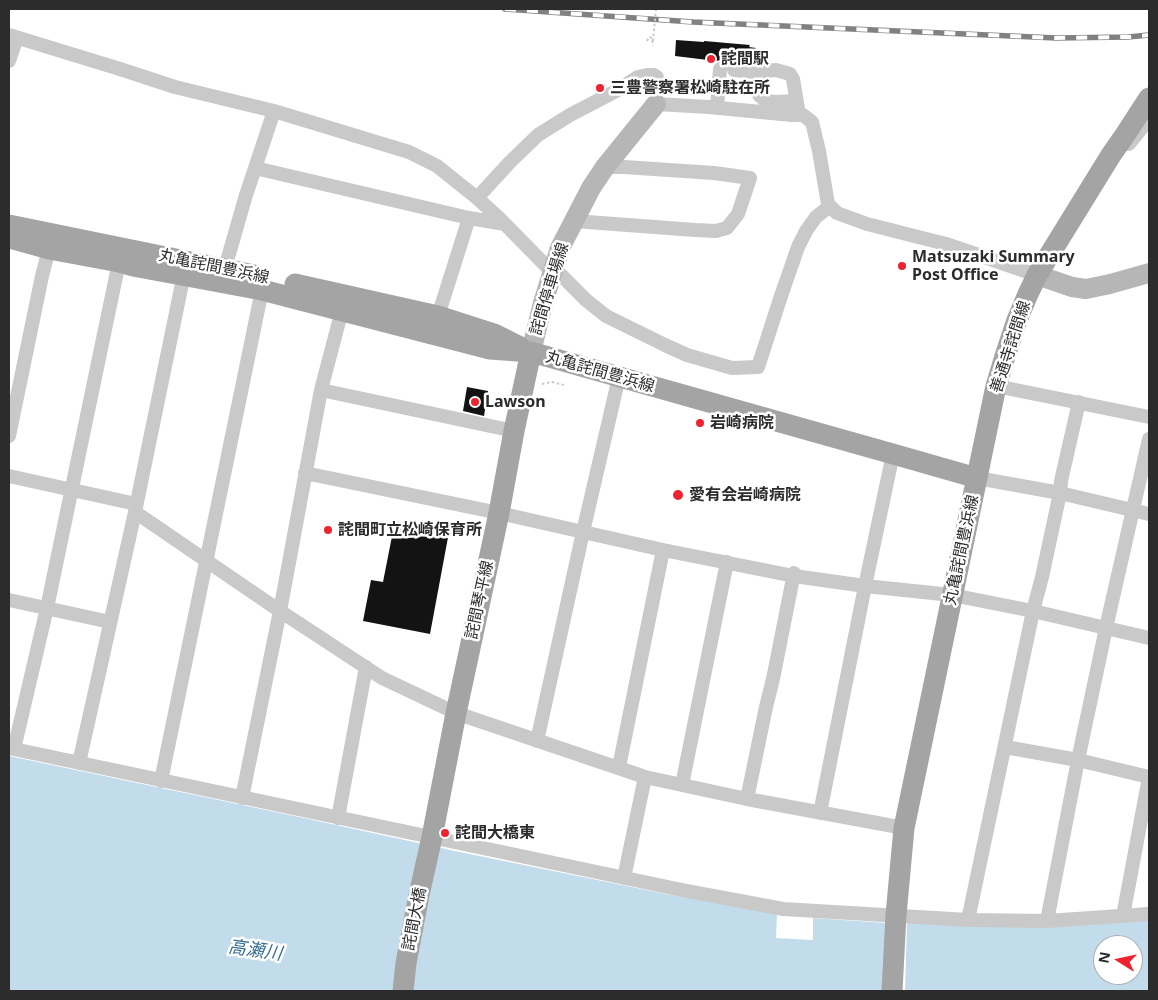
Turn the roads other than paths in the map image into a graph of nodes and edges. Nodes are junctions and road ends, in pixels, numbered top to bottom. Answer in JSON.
{"nodes":[{"id":1,"x":13,"y":37,"type":"edge"},
{"id":2,"x":9,"y":61,"type":"edge"},
{"id":3,"x":760,"y":71,"type":"junction"},
{"id":4,"x":657,"y":77,"type":"dead end"},
{"id":5,"x":1149,"y":98,"type":"edge"},
{"id":6,"x":796,"y":101,"type":"junction"},
{"id":7,"x":656,"y":104,"type":"joint"},
{"id":8,"x":717,"y":108,"type":"junction"},
{"id":9,"x":274,"y":111,"type":"junction"},
{"id":10,"x":799,"y":115,"type":"junction"},
{"id":11,"x":1149,"y":120,"type":"edge"},
{"id":12,"x":605,"y":167,"type":"junction"},
{"id":13,"x":255,"y":168,"type":"junction"},
{"id":14,"x":1100,"y":172,"type":"junction"},
{"id":15,"x":477,"y":198,"type":"junction"},
{"id":16,"x":830,"y":206,"type":"junction"},
{"id":17,"x":469,"y":218,"type":"junction"},
{"id":18,"x":574,"y":221,"type":"junction"},
{"id":19,"x":505,"y":224,"type":"junction"},
{"id":20,"x":9,"y":225,"type":"edge"},
{"id":21,"x":9,"y":238,"type":"edge"},
{"id":22,"x":49,"y":249,"type":"junction"},
{"id":23,"x":119,"y":262,"type":"junction"},
{"id":24,"x":186,"y":268,"type":"junction"},
{"id":25,"x":224,"y":268,"type":"junction"},
{"id":26,"x":552,"y":272,"type":"junction"},
{"id":27,"x":1149,"y":273,"type":"edge"},
{"id":28,"x":1037,"y":275,"type":"junction"},
{"id":29,"x":262,"y":290,"type":"junction"},
{"id":30,"x":342,"y":310,"type":"junction"},
{"id":31,"x":438,"y":316,"type":"junction"},
{"id":32,"x":531,"y":352,"type":"junction"},
{"id":33,"x":619,"y":377,"type":"junction"},
{"id":34,"x":996,"y":386,"type":"junction"},
{"id":35,"x":321,"y":390,"type":"junction"},
{"id":36,"x":1079,"y":402,"type":"junction"},
{"id":37,"x":1149,"y":417,"type":"edge"},
{"id":38,"x":514,"y":431,"type":"junction"},
{"id":39,"x":9,"y":436,"type":"edge"},
{"id":40,"x":1149,"y":439,"type":"edge"},
{"id":41,"x":893,"y":454,"type":"junction"},
{"id":42,"x":305,"y":473,"type":"junction"},
{"id":43,"x":9,"y":476,"type":"edge"},
{"id":44,"x":977,"y":478,"type":"junction"},
{"id":45,"x":72,"y":490,"type":"junction"},
{"id":46,"x":1060,"y":493,"type":"junction"},
{"id":47,"x":135,"y":508,"type":"junction"},
{"id":48,"x":1133,"y":510,"type":"junction"},
{"id":49,"x":499,"y":513,"type":"junction"},
{"id":50,"x":1149,"y":514,"type":"edge"},
{"id":51,"x":583,"y":532,"type":"junction"},
{"id":52,"x":663,"y":550,"type":"junction"},
{"id":53,"x":206,"y":560,"type":"junction"},
{"id":54,"x":727,"y":562,"type":"junction"},
{"id":55,"x":794,"y":575,"type":"junction"},
{"id":56,"x":865,"y":586,"type":"junction"},
{"id":57,"x":952,"y":595,"type":"junction"},
{"id":58,"x":9,"y":600,"type":"edge"},
{"id":59,"x":47,"y":608,"type":"junction"},
{"id":60,"x":280,"y":611,"type":"junction"},
{"id":61,"x":1033,"y":611,"type":"junction"},
{"id":62,"x":110,"y":622,"type":"junction"},
{"id":63,"x":1106,"y":628,"type":"junction"},
{"id":64,"x":1149,"y":638,"type":"edge"},
{"id":65,"x":366,"y":667,"type":"junction"},
{"id":66,"x":456,"y":712,"type":"junction"},
{"id":67,"x":537,"y":741,"type":"junction"},
{"id":68,"x":1004,"y":747,"type":"junction"},
{"id":69,"x":11,"y":749,"type":"edge"},
{"id":70,"x":1078,"y":760,"type":"junction"},
{"id":71,"x":79,"y":763,"type":"junction"},
{"id":72,"x":619,"y":768,"type":"junction"},
{"id":73,"x":645,"y":777,"type":"junction"},
{"id":74,"x":1149,"y":777,"type":"edge"},
{"id":75,"x":161,"y":780,"type":"junction"},
{"id":76,"x":682,"y":785,"type":"junction"},
{"id":77,"x":242,"y":798,"type":"junction"},
{"id":78,"x":747,"y":799,"type":"junction"},
{"id":79,"x":820,"y":813,"type":"junction"},
{"id":80,"x":338,"y":818,"type":"junction"},
{"id":81,"x":904,"y":828,"type":"junction"},
{"id":82,"x":430,"y":843,"type":"junction"},
{"id":83,"x":624,"y":878,"type":"junction"},
{"id":84,"x":1149,"y":914,"type":"edge"},
{"id":85,"x":896,"y":915,"type":"junction"},
{"id":86,"x":1123,"y":916,"type":"junction"},
{"id":87,"x":968,"y":920,"type":"junction"},
{"id":88,"x":1046,"y":921,"type":"junction"},
{"id":89,"x":403,"y":991,"type":"edge"},
{"id":90,"x":892,"y":991,"type":"edge"}],
"edges":[{"from":1,"to":2,"type":"street"},
{"from":1,"to":9,"type":"street"},
{"from":3,"to":6,"type":"street"},
{"from":3,"to":6,"type":"street"},
{"from":3,"to":8,"type":"street"},
{"from":4,"to":15,"type":"street"},
{"from":5,"to":14,"type":"main road","name":"善通寺詫間線"},
{"from":6,"to":10,"type":"street"},
{"from":7,"to":8,"type":"street"},
{"from":7,"to":12,"type":"main road","name":"詫間停車場線"},
{"from":8,"to":10,"type":"street"},
{"from":9,"to":13,"type":"street"},
{"from":9,"to":15,"type":"street"},
{"from":10,"to":16,"type":"street"},
{"from":11,"to":14,"type":"street"},
{"from":12,"to":18,"type":"main road","name":"詫間停車場線"},
{"from":12,"to":18,"type":"street"},
{"from":13,"to":17,"type":"street"},
{"from":13,"to":25,"type":"street"},
{"from":14,"to":28,"type":"main road","name":"善通寺詫間線"},
{"from":15,"to":19,"type":"street"},
{"from":16,"to":26,"type":"street"},
{"from":16,"to":28,"type":"street"},
{"from":17,"to":19,"type":"street"},
{"from":17,"to":31,"type":"street"},
{"from":18,"to":26,"type":"main road","name":"詫間停車場線"},
{"from":19,"to":26,"type":"street"},
{"from":20,"to":24,"type":"main road","name":"丸亀詫間豊浜線"},
{"from":21,"to":22,"type":"main road","name":"丸亀詫間豊浜線"},
{"from":22,"to":23,"type":"main road","name":"丸亀詫間豊浜線"},
{"from":22,"to":39,"type":"street"},
{"from":23,"to":24,"type":"main road","name":"丸亀詫間豊浜線"},
{"from":23,"to":45,"type":"street"},
{"from":24,"to":25,"type":"main road","name":"丸亀詫間豊浜線"},
{"from":24,"to":29,"type":"main road","name":"丸亀詫間豊浜線"},
{"from":24,"to":47,"type":"street"},
{"from":25,"to":31,"type":"main road","name":"丸亀詫間豊浜線"},
{"from":26,"to":32,"type":"main road","name":"詫間停車場線"},
{"from":27,"to":28,"type":"main road"},
{"from":28,"to":34,"type":"main road","name":"善通寺詫間線"},
{"from":29,"to":30,"type":"main road","name":"丸亀詫間豊浜線"},
{"from":29,"to":53,"type":"street"},
{"from":30,"to":32,"type":"main road","name":"丸亀詫間豊浜線"},
{"from":30,"to":35,"type":"street"},
{"from":31,"to":32,"type":"main road","name":"丸亀詫間豊浜線"},
{"from":32,"to":33,"type":"main road","name":"丸亀詫間豊浜線"},
{"from":32,"to":38,"type":"main road","name":"詫間琴平線"},
{"from":33,"to":41,"type":"main road","name":"丸亀詫間豊浜線"},
{"from":33,"to":51,"type":"street"},
{"from":34,"to":36,"type":"street"},
{"from":34,"to":44,"type":"main road","name":"善通寺詫間線"},
{"from":35,"to":38,"type":"street"},
{"from":35,"to":42,"type":"street"},
{"from":36,"to":37,"type":"street"},
{"from":36,"to":46,"type":"street"},
{"from":38,"to":49,"type":"main road","name":"詫間琴平線"},
{"from":40,"to":48,"type":"street"},
{"from":41,"to":44,"type":"main road","name":"丸亀詫間豊浜線"},
{"from":41,"to":56,"type":"street"},
{"from":42,"to":49,"type":"street"},
{"from":42,"to":60,"type":"street"},
{"from":43,"to":45,"type":"street"},
{"from":44,"to":46,"type":"street"},
{"from":44,"to":57,"type":"main road","name":"丸亀詫間豊浜線"},
{"from":45,"to":47,"type":"street"},
{"from":45,"to":59,"type":"street"},
{"from":46,"to":48,"type":"street"},
{"from":46,"to":61,"type":"street"},
{"from":47,"to":53,"type":"street"},
{"from":47,"to":62,"type":"street"},
{"from":48,"to":50,"type":"street"},
{"from":48,"to":63,"type":"street"},
{"from":49,"to":51,"type":"street"},
{"from":49,"to":66,"type":"main road","name":"詫間琴平線"},
{"from":51,"to":52,"type":"street"},
{"from":51,"to":67,"type":"street"},
{"from":52,"to":54,"type":"street"},
{"from":52,"to":72,"type":"street"},
{"from":53,"to":60,"type":"street"},
{"from":53,"to":75,"type":"street"},
{"from":54,"to":55,"type":"street"},
{"from":54,"to":76,"type":"street"},
{"from":55,"to":56,"type":"street"},
{"from":55,"to":78,"type":"street"},
{"from":56,"to":57,"type":"street"},
{"from":56,"to":79,"type":"street"},
{"from":57,"to":61,"type":"street"},
{"from":57,"to":81,"type":"main road","name":"丸亀詫間豊浜線"},
{"from":58,"to":59,"type":"street"},
{"from":59,"to":62,"type":"street"},
{"from":59,"to":69,"type":"street"},
{"from":60,"to":65,"type":"street"},
{"from":60,"to":77,"type":"street"},
{"from":61,"to":63,"type":"street"},
{"from":61,"to":68,"type":"street"},
{"from":62,"to":71,"type":"street"},
{"from":63,"to":64,"type":"street"},
{"from":63,"to":70,"type":"street"},
{"from":65,"to":66,"type":"street"},
{"from":65,"to":80,"type":"street"},
{"from":66,"to":67,"type":"street"},
{"from":66,"to":82,"type":"main road","name":"詫間琴平線"},
{"from":67,"to":72,"type":"street"},
{"from":68,"to":70,"type":"street"},
{"from":68,"to":87,"type":"street"},
{"from":69,"to":71,"type":"street"},
{"from":70,"to":74,"type":"street"},
{"from":70,"to":88,"type":"street"},
{"from":71,"to":75,"type":"street"},
{"from":72,"to":73,"type":"street"},
{"from":73,"to":76,"type":"street"},
{"from":73,"to":83,"type":"street"},
{"from":74,"to":86,"type":"street"},
{"from":75,"to":77,"type":"street"},
{"from":76,"to":78,"type":"street"},
{"from":77,"to":80,"type":"street"},
{"from":78,"to":79,"type":"street"},
{"from":79,"to":81,"type":"street"},
{"from":80,"to":82,"type":"street"},
{"from":81,"to":85,"type":"main road","name":"丸亀詫間豊浜線"},
{"from":82,"to":83,"type":"street"},
{"from":82,"to":89,"type":"main road","name":"詫間大橋"},
{"from":83,"to":85,"type":"street"},
{"from":84,"to":86,"type":"street"},
{"from":85,"to":87,"type":"street"},
{"from":85,"to":90,"type":"main road","name":"丸亀詫間豊浜線"},
{"from":86,"to":88,"type":"street"},
{"from":87,"to":88,"type":"street"}]}
